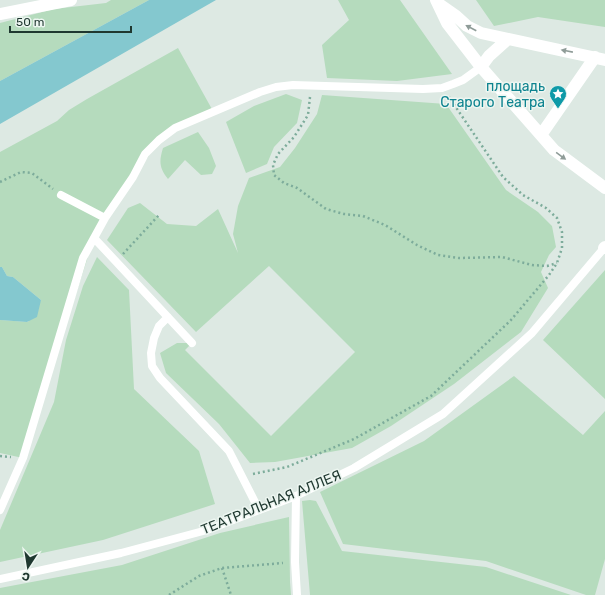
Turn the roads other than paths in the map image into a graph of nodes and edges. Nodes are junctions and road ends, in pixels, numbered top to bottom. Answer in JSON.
{"nodes":[{"id":1,"x":69,"y":0,"type":"edge"},
{"id":2,"x":437,"y":2,"type":"edge"},
{"id":3,"x":0,"y":14,"type":"edge"},
{"id":4,"x":508,"y":39,"type":"junction"},
{"id":5,"x":600,"y":58,"type":"edge"},
{"id":6,"x":481,"y":67,"type":"junction"},
{"id":7,"x":541,"y":135,"type":"junction"},
{"id":8,"x":605,"y":188,"type":"edge"},
{"id":9,"x":61,"y":195,"type":"road end"},
{"id":10,"x":105,"y":218,"type":"junction"},
{"id":11,"x":94,"y":238,"type":"junction"},
{"id":12,"x":604,"y":248,"type":"edge"},
{"id":13,"x":168,"y":317,"type":"junction"},
{"id":14,"x":192,"y":343,"type":"dead end"},
{"id":15,"x":296,"y":496,"type":"junction"},
{"id":16,"x":0,"y":510,"type":"edge"},
{"id":17,"x":259,"y":510,"type":"junction"},
{"id":18,"x":0,"y":579,"type":"edge"},
{"id":19,"x":297,"y":595,"type":"edge"}],
"edges":[{"from":1,"to":3,"type":"street"},
{"from":4,"to":2,"type":"street","one_way":true},
{"from":2,"to":6,"type":"street"},
{"from":5,"to":4,"type":"street","one_way":true},
{"from":4,"to":6,"type":"street"},
{"from":5,"to":7,"type":"street"},
{"from":6,"to":7,"type":"street"},
{"from":6,"to":10,"type":"lane"},
{"from":7,"to":8,"type":"street","one_way":true},
{"from":9,"to":10,"type":"lane"},
{"from":10,"to":11,"type":"lane"},
{"from":11,"to":13,"type":"lane"},
{"from":11,"to":16,"type":"lane"},
{"from":12,"to":15,"type":"lane","name":"ТЕАТРАЛЬНАЯ АЛЛЕЯ"},
{"from":13,"to":14,"type":"lane"},
{"from":13,"to":17,"type":"lane"},
{"from":15,"to":17,"type":"lane","name":"ТЕАТРАЛЬНАЯ АЛЛЕЯ"},
{"from":15,"to":19,"type":"lane"},
{"from":17,"to":18,"type":"lane","name":"ТЕАТРАЛЬНАЯ АЛЛЕЯ"}]}
